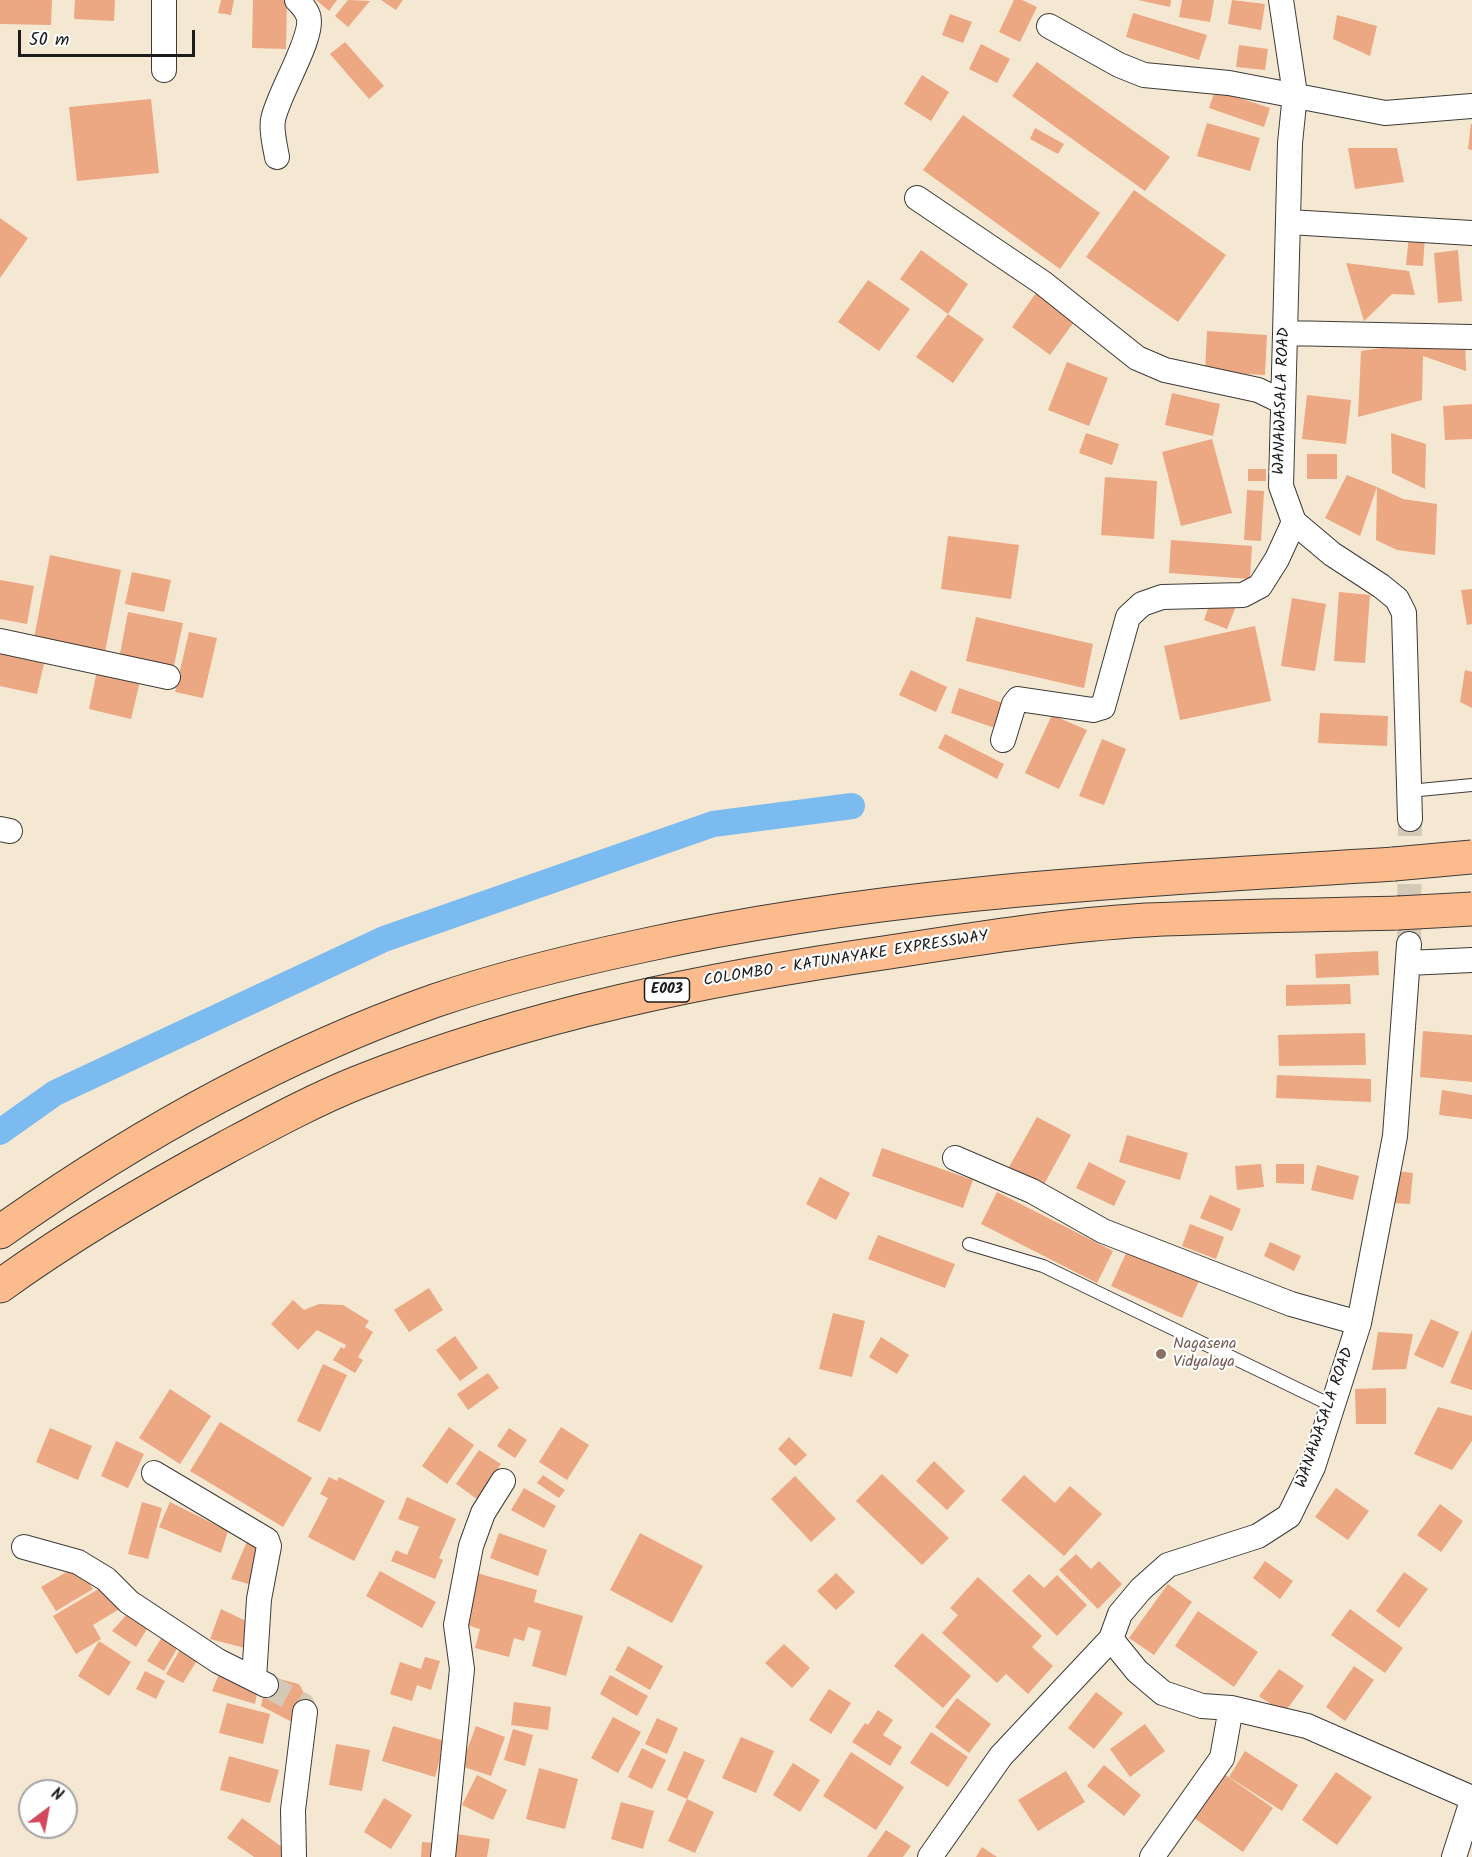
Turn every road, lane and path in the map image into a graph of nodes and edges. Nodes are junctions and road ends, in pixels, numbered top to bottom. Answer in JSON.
{"nodes":[{"id":1,"x":164,"y":0,"type":"edge"},
{"id":2,"x":297,"y":0,"type":"edge"},
{"id":3,"x":1281,"y":0,"type":"edge"},
{"id":4,"x":1049,"y":26,"type":"dead end"},
{"id":5,"x":164,"y":70,"type":"dead end"},
{"id":6,"x":1295,"y":94,"type":"junction"},
{"id":7,"x":1472,"y":106,"type":"edge"},
{"id":8,"x":277,"y":157,"type":"dead end"},
{"id":9,"x":917,"y":198,"type":"dead end"},
{"id":10,"x":1289,"y":222,"type":"junction"},
{"id":11,"x":1472,"y":232,"type":"edge"},
{"id":12,"x":1285,"y":333,"type":"junction"},
{"id":13,"x":1472,"y":337,"type":"edge"},
{"id":14,"x":1282,"y":402,"type":"junction"},
{"id":15,"x":1294,"y":522,"type":"junction"},
{"id":16,"x":0,"y":641,"type":"edge"},
{"id":17,"x":168,"y":677,"type":"dead end"},
{"id":18,"x":1003,"y":740,"type":"dead end"},
{"id":19,"x":1472,"y":785,"type":"edge"},
{"id":20,"x":1409,"y":791,"type":"junction"},
{"id":21,"x":1410,"y":819,"type":"tunnel mouth"},
{"id":22,"x":1472,"y":857,"type":"edge"},
{"id":23,"x":1472,"y":909,"type":"edge"},
{"id":24,"x":1472,"y":960,"type":"edge"},
{"id":25,"x":956,"y":1158,"type":"dead end"},
{"id":26,"x":0,"y":1232,"type":"edge"},
{"id":27,"x":969,"y":1244,"type":"dead end"},
{"id":28,"x":0,"y":1286,"type":"edge"},
{"id":29,"x":1359,"y":1323,"type":"junction"},
{"id":30,"x":1333,"y":1406,"type":"junction"},
{"id":31,"x":154,"y":1473,"type":"dead end"},
{"id":32,"x":503,"y":1481,"type":"dead end"},
{"id":33,"x":24,"y":1547,"type":"dead end"},
{"id":34,"x":1111,"y":1639,"type":"junction"},
{"id":35,"x":1231,"y":1708,"type":"junction"},
{"id":36,"x":305,"y":1712,"type":"dead end"},
{"id":37,"x":1472,"y":1799,"type":"edge"},
{"id":38,"x":294,"y":1857,"type":"edge"},
{"id":39,"x":442,"y":1857,"type":"edge"},
{"id":40,"x":930,"y":1857,"type":"edge"},
{"id":41,"x":1152,"y":1857,"type":"edge"},
{"id":42,"x":1454,"y":1857,"type":"edge"}],
"edges":[{"from":1,"to":5,"type":"street"},
{"from":2,"to":8,"type":"street"},
{"from":3,"to":6,"type":"street","name":"WANAWASALA ROAD"},
{"from":4,"to":6,"type":"street"},
{"from":6,"to":7,"type":"street"},
{"from":6,"to":10,"type":"street","name":"WANAWASALA ROAD"},
{"from":9,"to":14,"type":"street"},
{"from":10,"to":11,"type":"street"},
{"from":10,"to":12,"type":"street","name":"WANAWASALA ROAD"},
{"from":12,"to":13,"type":"street"},
{"from":12,"to":14,"type":"street","name":"WANAWASALA ROAD"},
{"from":14,"to":15,"type":"street","name":"WANAWASALA ROAD"},
{"from":15,"to":18,"type":"street"},
{"from":15,"to":20,"type":"street"},
{"from":16,"to":17,"type":"street"},
{"from":19,"to":20,"type":"lane"},
{"from":20,"to":21,"type":"street"},
{"from":22,"to":26,"type":"highway","bridge":true},
{"from":23,"to":28,"type":"highway","name":"COLOMBO - KATUNAYAKE EXPRESSWAY","number":"E003","bridge":true},
{"from":24,"to":29,"type":"street","name":"WANAWASALA ROAD"},
{"from":25,"to":29,"type":"street"},
{"from":27,"to":30,"type":"lane"},
{"from":29,"to":30,"type":"street","name":"WANAWASALA ROAD"},
{"from":30,"to":34,"type":"street","name":"WANAWASALA ROAD"},
{"from":31,"to":33,"type":"street"},
{"from":32,"to":39,"type":"street"},
{"from":34,"to":35,"type":"street"},
{"from":34,"to":40,"type":"street"},
{"from":35,"to":37,"type":"street"},
{"from":35,"to":41,"type":"street"},
{"from":36,"to":38,"type":"street"},
{"from":37,"to":42,"type":"street"}]}
